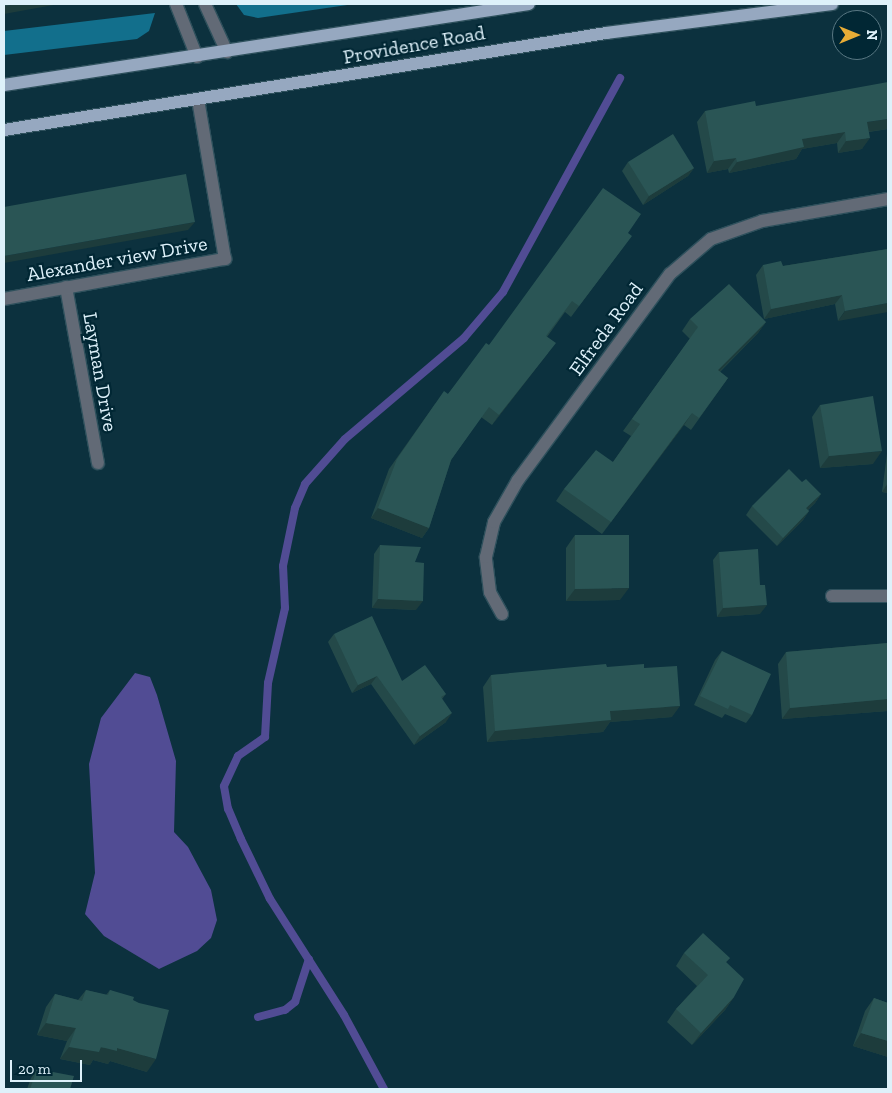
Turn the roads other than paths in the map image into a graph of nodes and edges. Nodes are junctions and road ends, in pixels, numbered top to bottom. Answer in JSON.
{"nodes":[{"id":1,"x":176,"y":4,"type":"edge"},
{"id":2,"x":205,"y":4,"type":"edge"},
{"id":3,"x":529,"y":4,"type":"edge"},
{"id":4,"x":832,"y":4,"type":"edge"},
{"id":5,"x":228,"y":52,"type":"junction"},
{"id":6,"x":197,"y":57,"type":"junction"},
{"id":7,"x":4,"y":85,"type":"edge"},
{"id":8,"x":198,"y":100,"type":"junction"},
{"id":9,"x":4,"y":130,"type":"edge"},
{"id":10,"x":888,"y":199,"type":"edge"},
{"id":11,"x":66,"y":288,"type":"junction"},
{"id":12,"x":4,"y":299,"type":"edge"},
{"id":13,"x":98,"y":463,"type":"dead end"},
{"id":14,"x":832,"y":596,"type":"dead end"},
{"id":15,"x":888,"y":596,"type":"edge"},
{"id":16,"x":502,"y":614,"type":"dead end"}],
"edges":[{"from":1,"to":6,"type":"street"},
{"from":2,"to":5,"type":"street"},
{"from":3,"to":5,"type":"main road","name":"Providence Road"},
{"from":4,"to":8,"type":"main road","name":"Providence Road"},
{"from":5,"to":6,"type":"main road","name":"Providence Road"},
{"from":6,"to":7,"type":"main road","name":"Providence Road"},
{"from":8,"to":9,"type":"main road","name":"Providence Road"},
{"from":8,"to":11,"type":"street","name":"Alexander view Drive"},
{"from":10,"to":16,"type":"street","name":"Elfreda Road"},
{"from":11,"to":12,"type":"street","name":"Alexander view Drive"},
{"from":11,"to":13,"type":"street","name":"Layman Drive"},
{"from":14,"to":15,"type":"street"}]}
